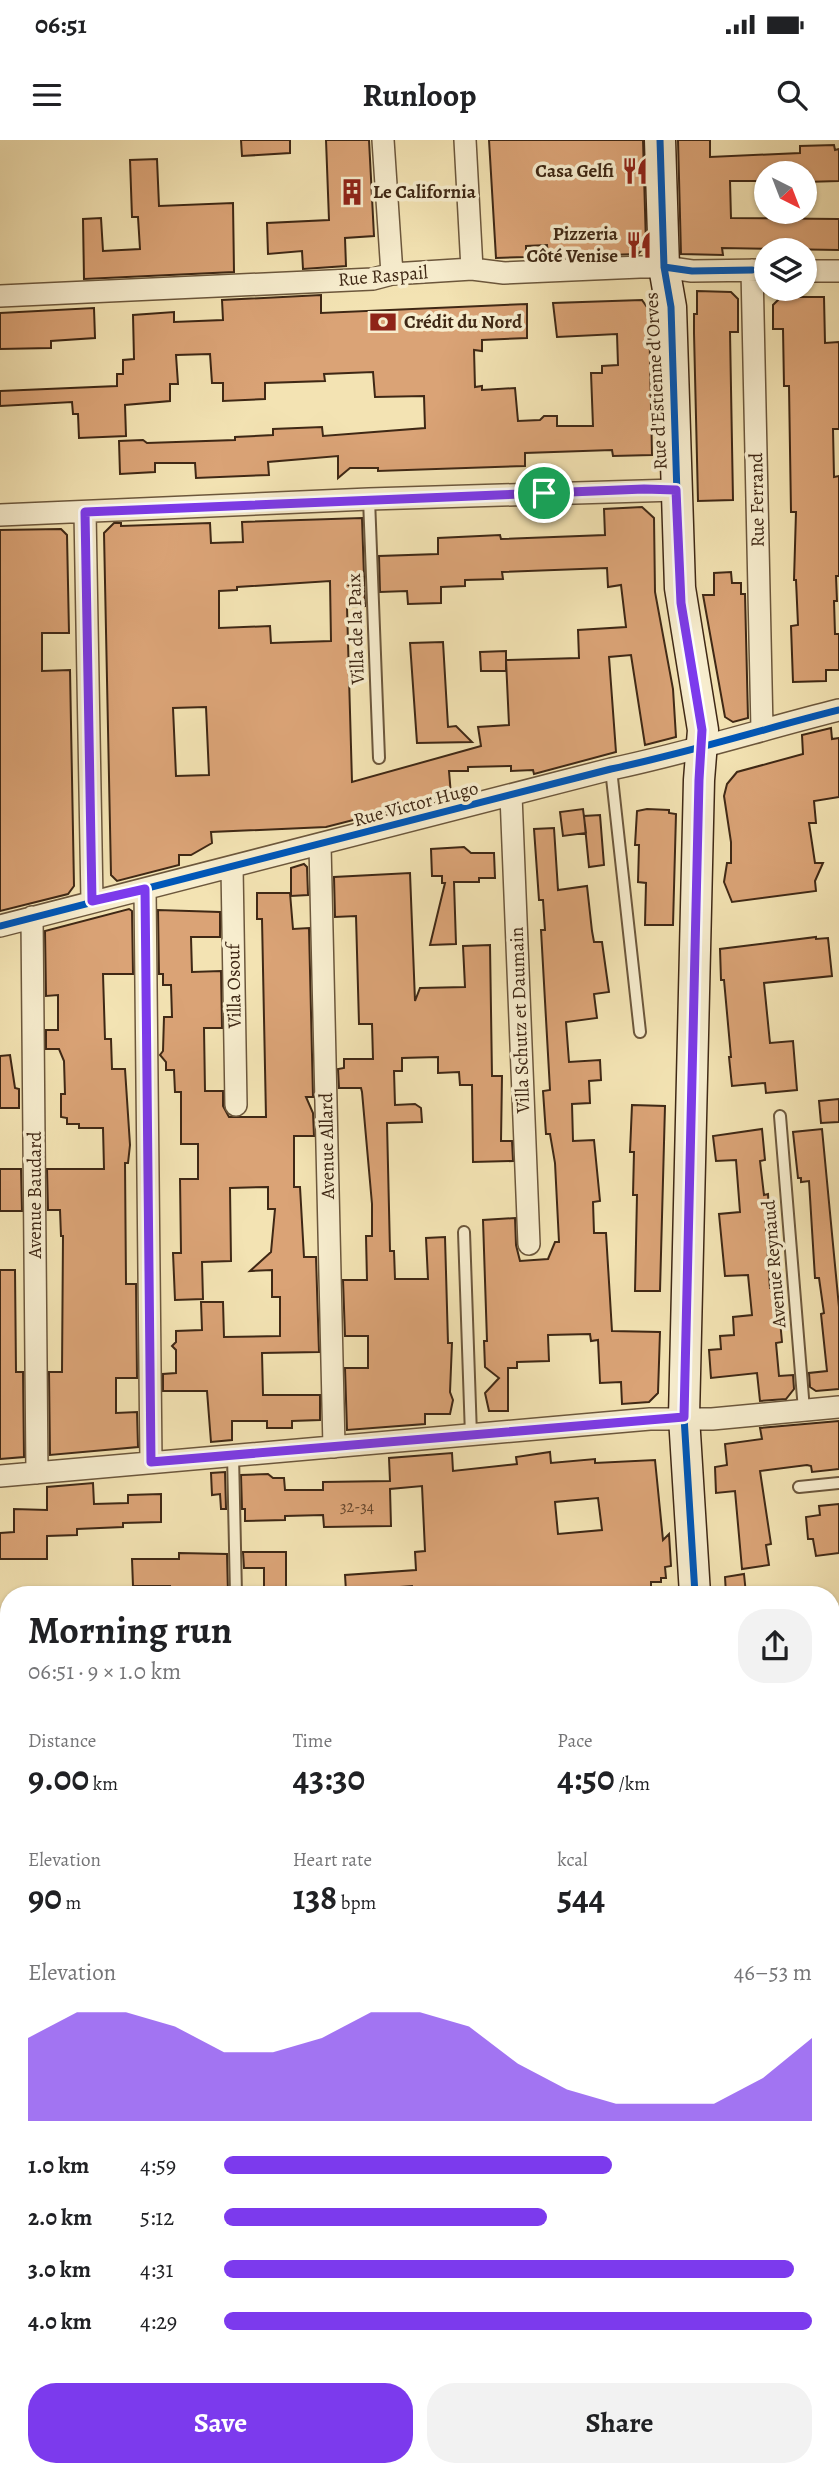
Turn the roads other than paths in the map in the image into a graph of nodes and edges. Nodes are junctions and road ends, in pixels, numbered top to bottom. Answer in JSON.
{"nodes":[{"id":1,"x":383,"y":140,"type":"edge"},
{"id":2,"x":465,"y":140,"type":"edge"},
{"id":3,"x":660,"y":140,"type":"edge"},
{"id":4,"x":664,"y":267,"type":"junction"},
{"id":5,"x":472,"y":269,"type":"junction"},
{"id":6,"x":754,"y":270,"type":"edge"},
{"id":7,"x":817,"y":271,"type":"edge"},
{"id":8,"x":839,"y":271,"type":"edge"},
{"id":9,"x":392,"y":274,"type":"junction"},
{"id":10,"x":0,"y":296,"type":"edge"},
{"id":11,"x":759,"y":301,"type":"edge"},
{"id":12,"x":676,"y":490,"type":"junction"},
{"id":13,"x":369,"y":499,"type":"junction"},
{"id":14,"x":85,"y":512,"type":"junction"},
{"id":15,"x":0,"y":515,"type":"edge"},
{"id":16,"x":839,"y":710,"type":"edge"},
{"id":17,"x":762,"y":729,"type":"junction"},
{"id":18,"x":702,"y":745,"type":"junction"},
{"id":19,"x":379,"y":758,"type":"dead end"},
{"id":20,"x":611,"y":769,"type":"junction"},
{"id":21,"x":512,"y":795,"type":"junction"},
{"id":22,"x":320,"y":845,"type":"junction"},
{"id":23,"x":232,"y":867,"type":"junction"},
{"id":24,"x":145,"y":889,"type":"junction"},
{"id":25,"x":92,"y":901,"type":"junction"},
{"id":26,"x":32,"y":917,"type":"junction"},
{"id":27,"x":0,"y":926,"type":"edge"},
{"id":28,"x":640,"y":1032,"type":"dead end"},
{"id":29,"x":236,"y":1105,"type":"dead end"},
{"id":30,"x":780,"y":1116,"type":"dead end"},
{"id":31,"x":464,"y":1232,"type":"dead end"},
{"id":32,"x":529,"y":1244,"type":"dead end"},
{"id":33,"x":839,"y":1407,"type":"edge"},
{"id":34,"x":804,"y":1410,"type":"junction"},
{"id":35,"x":684,"y":1417,"type":"junction"},
{"id":36,"x":471,"y":1435,"type":"junction"},
{"id":37,"x":334,"y":1447,"type":"junction"},
{"id":38,"x":233,"y":1455,"type":"junction"},
{"id":39,"x":151,"y":1462,"type":"junction"},
{"id":40,"x":37,"y":1473,"type":"junction"},
{"id":41,"x":0,"y":1476,"type":"edge"},
{"id":42,"x":839,"y":1483,"type":"edge"},
{"id":43,"x":799,"y":1487,"type":"dead end"},
{"id":44,"x":236,"y":1586,"type":"edge"},
{"id":45,"x":695,"y":1586,"type":"edge"}],
"edges":[{"from":1,"to":9,"type":"street"},
{"from":2,"to":5,"type":"street"},
{"from":3,"to":4,"type":"street","name":"Rue d'Estienne d'Orves"},
{"from":4,"to":5,"type":"street","name":"Rue Raspail"},
{"from":4,"to":6,"type":"street","name":"Rue Raspail"},
{"from":4,"to":12,"type":"street","name":"Rue d'Estienne d'Orves"},
{"from":5,"to":9,"type":"street","name":"Rue Raspail"},
{"from":7,"to":8,"type":"street"},
{"from":9,"to":10,"type":"street","name":"Rue Raspail"},
{"from":11,"to":17,"type":"street","name":"Rue Ferrand"},
{"from":12,"to":13,"type":"street"},
{"from":12,"to":18,"type":"street","name":"Rue d'Estienne d'Orves"},
{"from":13,"to":14,"type":"street"},
{"from":13,"to":19,"type":"lane","name":"Villa de la Paix"},
{"from":14,"to":15,"type":"street"},
{"from":14,"to":25,"type":"street"},
{"from":16,"to":17,"type":"street","name":"Rue Victor Hugo"},
{"from":17,"to":18,"type":"street","name":"Rue Victor Hugo"},
{"from":18,"to":20,"type":"street","name":"Rue Victor Hugo"},
{"from":18,"to":35,"type":"street","name":"Rue d'Estienne d'Orves"},
{"from":20,"to":21,"type":"street","name":"Rue Victor Hugo"},
{"from":20,"to":28,"type":"lane"},
{"from":21,"to":22,"type":"street","name":"Rue Victor Hugo"},
{"from":21,"to":32,"type":"street","name":"Villa Schutz et Daumain"},
{"from":22,"to":23,"type":"street","name":"Rue Victor Hugo"},
{"from":22,"to":37,"type":"street","name":"Avenue Allard"},
{"from":23,"to":24,"type":"street","name":"Rue Victor Hugo"},
{"from":23,"to":29,"type":"street","name":"Villa Osouf"},
{"from":24,"to":25,"type":"street","name":"Rue Victor Hugo"},
{"from":24,"to":39,"type":"street"},
{"from":25,"to":26,"type":"street","name":"Rue Victor Hugo"},
{"from":26,"to":27,"type":"street","name":"Rue Victor Hugo"},
{"from":26,"to":40,"type":"street","name":"Avenue Baudard"},
{"from":30,"to":34,"type":"lane","name":"Avenue Reynaud"},
{"from":31,"to":36,"type":"lane"},
{"from":33,"to":34,"type":"street"},
{"from":34,"to":35,"type":"street"},
{"from":35,"to":36,"type":"street"},
{"from":35,"to":45,"type":"street","name":"Rue d'Estienne d'Orves"},
{"from":36,"to":37,"type":"street"},
{"from":37,"to":38,"type":"street"},
{"from":38,"to":39,"type":"street"},
{"from":38,"to":44,"type":"lane"},
{"from":39,"to":40,"type":"street"},
{"from":40,"to":41,"type":"street"},
{"from":42,"to":43,"type":"lane"}]}
